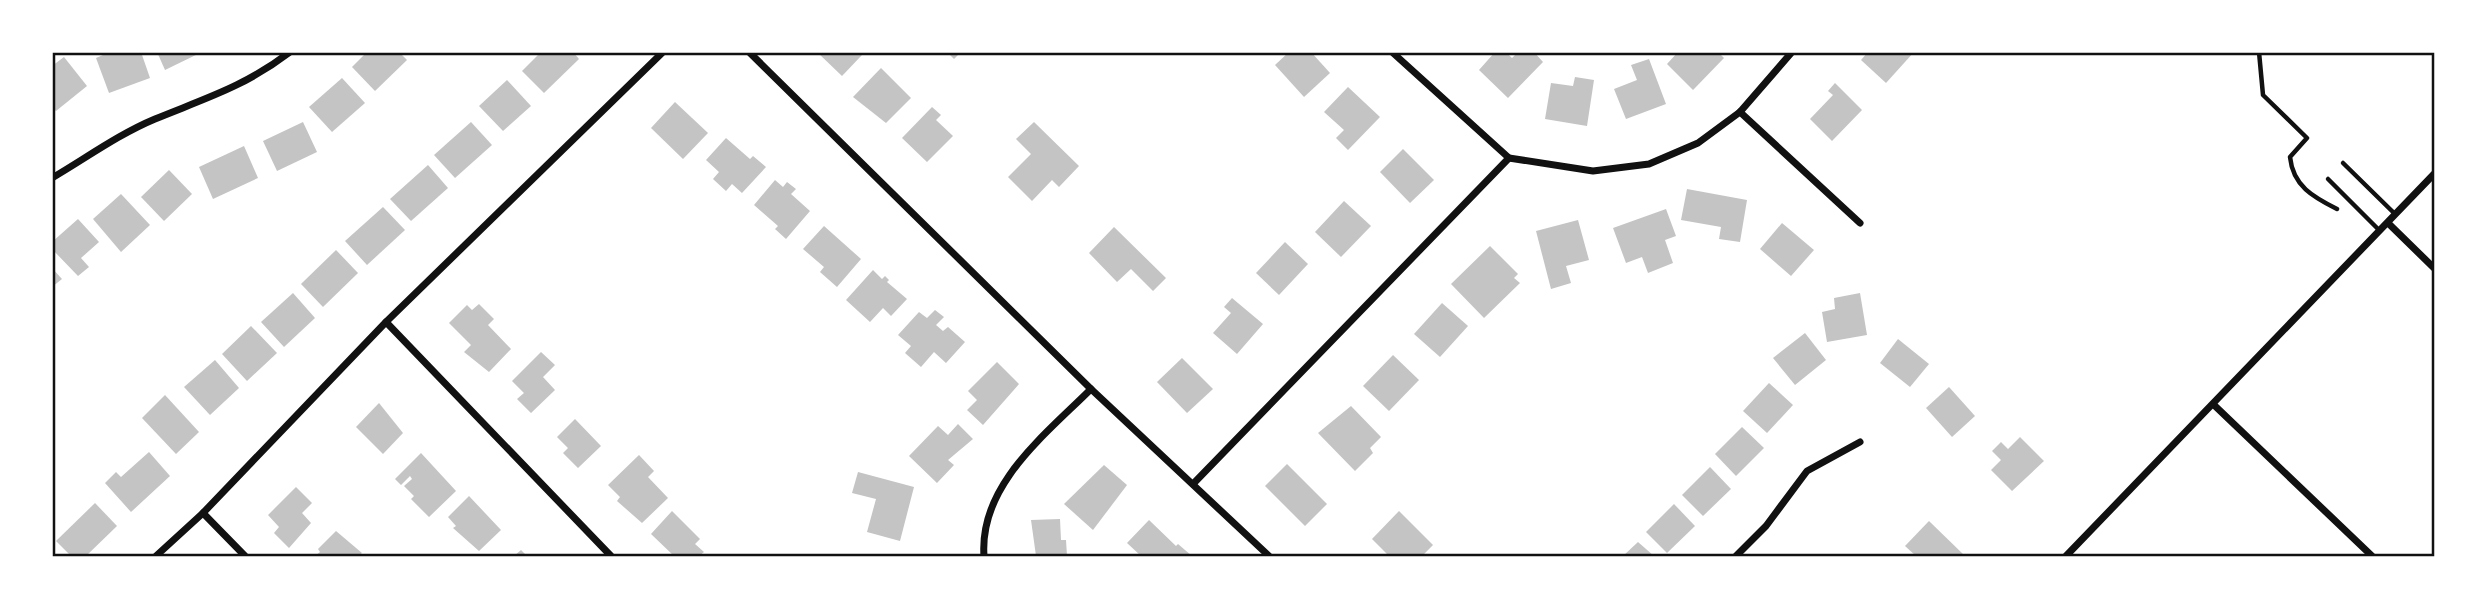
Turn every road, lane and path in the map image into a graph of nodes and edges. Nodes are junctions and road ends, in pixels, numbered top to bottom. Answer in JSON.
{"nodes":[{"id":1,"x":290,"y":52,"type":"edge"},
{"id":2,"x":663,"y":52,"type":"edge"},
{"id":3,"x":749,"y":52,"type":"edge"},
{"id":4,"x":1392,"y":52,"type":"edge"},
{"id":5,"x":1792,"y":52,"type":"edge"},
{"id":6,"x":2259,"y":52,"type":"edge"},
{"id":7,"x":1740,"y":112,"type":"junction"},
{"id":8,"x":1509,"y":158,"type":"junction"},
{"id":9,"x":2343,"y":163,"type":"dead end"},
{"id":10,"x":2434,"y":174,"type":"edge"},
{"id":11,"x":52,"y":178,"type":"edge"},
{"id":12,"x":2328,"y":179,"type":"dead end"},
{"id":13,"x":2345,"y":213,"type":"dead end"},
{"id":14,"x":2396,"y":214,"type":"junction"},
{"id":15,"x":1860,"y":223,"type":"dead end"},
{"id":16,"x":2388,"y":223,"type":"junction"},
{"id":17,"x":2380,"y":231,"type":"junction"},
{"id":18,"x":2434,"y":268,"type":"edge"},
{"id":19,"x":386,"y":322,"type":"junction"},
{"id":20,"x":1091,"y":389,"type":"junction"},
{"id":21,"x":2214,"y":405,"type":"junction"},
{"id":22,"x":1860,"y":442,"type":"dead end"},
{"id":23,"x":1193,"y":484,"type":"junction"},
{"id":24,"x":203,"y":513,"type":"junction"},
{"id":25,"x":156,"y":556,"type":"edge"},
{"id":26,"x":245,"y":556,"type":"edge"},
{"id":27,"x":611,"y":556,"type":"edge"},
{"id":28,"x":984,"y":556,"type":"edge"},
{"id":29,"x":1269,"y":556,"type":"edge"},
{"id":30,"x":1736,"y":556,"type":"edge"},
{"id":31,"x":2066,"y":556,"type":"edge"},
{"id":32,"x":2372,"y":556,"type":"edge"}],
"edges":[{"from":1,"to":11,"type":"street"},
{"from":2,"to":19,"type":"street"},
{"from":3,"to":20,"type":"street"},
{"from":4,"to":8,"type":"street"},
{"from":5,"to":7,"type":"street"},
{"from":6,"to":13,"type":"path"},
{"from":7,"to":8,"type":"street"},
{"from":7,"to":15,"type":"street"},
{"from":8,"to":23,"type":"street"},
{"from":9,"to":14,"type":"lane"},
{"from":10,"to":14,"type":"street"},
{"from":12,"to":17,"type":"lane"},
{"from":14,"to":16,"type":"street"},
{"from":16,"to":17,"type":"street"},
{"from":16,"to":18,"type":"street"},
{"from":17,"to":21,"type":"street"},
{"from":19,"to":24,"type":"street"},
{"from":19,"to":27,"type":"street"},
{"from":20,"to":23,"type":"street"},
{"from":20,"to":28,"type":"street"},
{"from":21,"to":31,"type":"street"},
{"from":21,"to":32,"type":"street"},
{"from":22,"to":30,"type":"street"},
{"from":23,"to":29,"type":"street"},
{"from":24,"to":25,"type":"street"},
{"from":24,"to":26,"type":"street"}]}
